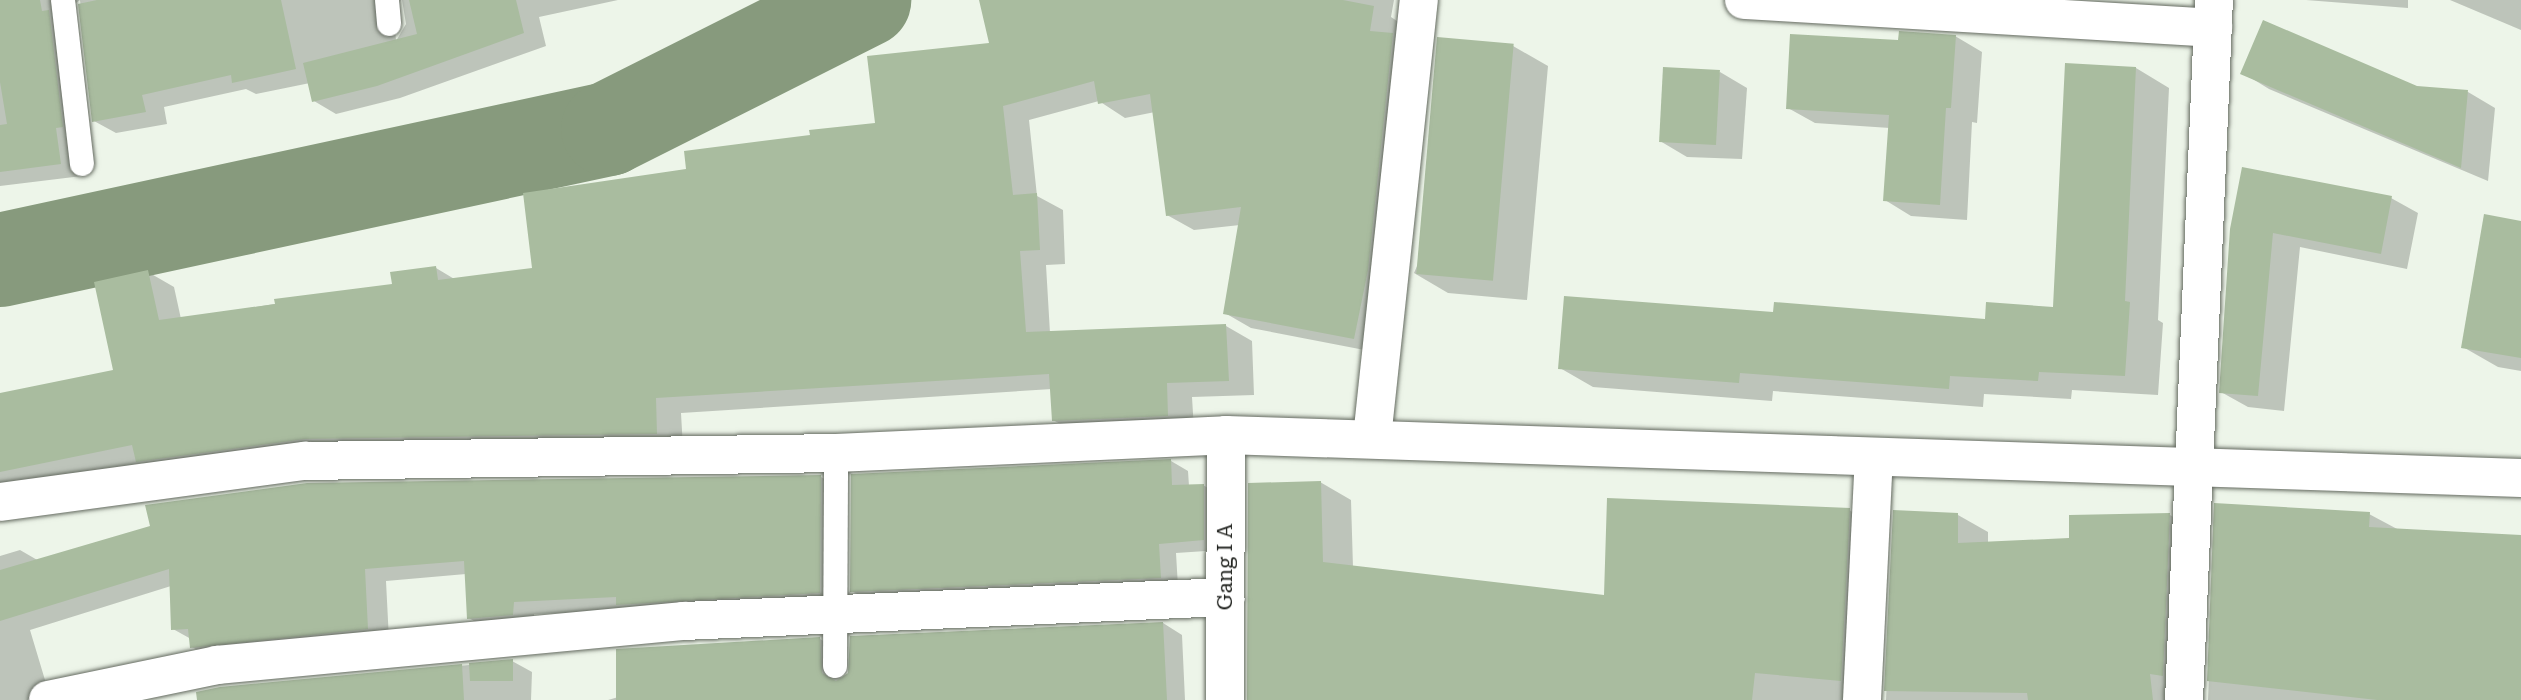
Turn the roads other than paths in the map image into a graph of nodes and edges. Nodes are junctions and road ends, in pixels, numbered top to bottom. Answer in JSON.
{"nodes":[{"id":1,"x":1419,"y":0,"type":"edge"},
{"id":2,"x":1744,"y":0,"type":"edge"},
{"id":3,"x":67,"y":1,"type":"edge"},
{"id":4,"x":2213,"y":14,"type":"edge"},
{"id":5,"x":82,"y":164,"type":"dead end"},
{"id":6,"x":1226,"y":435,"type":"junction"},
{"id":7,"x":1372,"y":438,"type":"junction"},
{"id":8,"x":836,"y":453,"type":"junction"},
{"id":9,"x":1874,"y":458,"type":"junction"},
{"id":10,"x":2194,"y":466,"type":"junction"},
{"id":11,"x":2521,"y":478,"type":"edge"},
{"id":12,"x":0,"y":502,"type":"edge"},
{"id":13,"x":1224,"y":597,"type":"junction"},
{"id":14,"x":837,"y":614,"type":"junction"},
{"id":15,"x":835,"y":666,"type":"dead end"},
{"id":16,"x":48,"y":700,"type":"edge"},
{"id":17,"x":1225,"y":700,"type":"edge"},
{"id":18,"x":1862,"y":700,"type":"edge"},
{"id":19,"x":2184,"y":700,"type":"edge"}],
"edges":[{"from":1,"to":7,"type":"street"},
{"from":2,"to":4,"type":"street"},
{"from":3,"to":5,"type":"lane"},
{"from":4,"to":10,"type":"street"},
{"from":6,"to":7,"type":"street"},
{"from":6,"to":8,"type":"street"},
{"from":6,"to":13,"type":"street","name":"Gang I A"},
{"from":7,"to":9,"type":"street"},
{"from":8,"to":12,"type":"street"},
{"from":8,"to":14,"type":"lane"},
{"from":9,"to":10,"type":"street"},
{"from":9,"to":18,"type":"street"},
{"from":10,"to":11,"type":"street"},
{"from":10,"to":19,"type":"street"},
{"from":13,"to":14,"type":"street"},
{"from":13,"to":17,"type":"street","name":"Gang I A"},
{"from":14,"to":15,"type":"lane"},
{"from":14,"to":16,"type":"street"}]}
